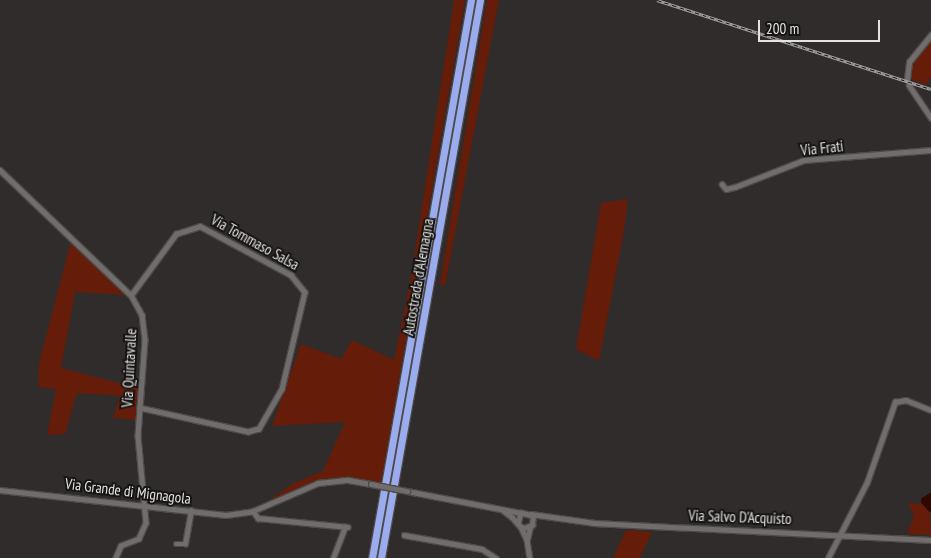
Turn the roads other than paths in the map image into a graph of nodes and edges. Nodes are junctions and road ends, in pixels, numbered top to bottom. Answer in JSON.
{"nodes":[{"id":1,"x":471,"y":0,"type":"edge"},
{"id":2,"x":480,"y":0,"type":"edge"},
{"id":3,"x":931,"y":36,"type":"edge"},
{"id":4,"x":907,"y":79,"type":"dead end"},
{"id":5,"x":909,"y":85,"type":"dead end"},
{"id":6,"x":931,"y":118,"type":"edge"},
{"id":7,"x":931,"y":150,"type":"edge"},
{"id":8,"x":0,"y":170,"type":"edge"},
{"id":9,"x":722,"y":184,"type":"dead end"},
{"id":10,"x":131,"y":295,"type":"junction"},
{"id":11,"x":140,"y":408,"type":"junction"},
{"id":12,"x":931,"y":410,"type":"edge"},
{"id":13,"x":0,"y":490,"type":"edge"},
{"id":14,"x":148,"y":506,"type":"junction"},
{"id":15,"x":496,"y":507,"type":"junction"},
{"id":16,"x":191,"y":511,"type":"junction"},
{"id":17,"x":253,"y":511,"type":"junction"},
{"id":18,"x":521,"y":513,"type":"junction"},
{"id":19,"x":531,"y":514,"type":"junction"},
{"id":20,"x":549,"y":515,"type":"junction"},
{"id":21,"x":519,"y":525,"type":"junction"},
{"id":22,"x":532,"y":525,"type":"junction"},
{"id":23,"x":837,"y":533,"type":"junction"},
{"id":24,"x":404,"y":535,"type":"dead end"},
{"id":25,"x":527,"y":540,"type":"junction"},
{"id":26,"x":931,"y":540,"type":"edge"},
{"id":27,"x":176,"y":544,"type":"dead end"},
{"id":28,"x":116,"y":558,"type":"edge"},
{"id":29,"x":333,"y":558,"type":"edge"},
{"id":30,"x":372,"y":558,"type":"edge"},
{"id":31,"x":381,"y":558,"type":"edge"},
{"id":32,"x":496,"y":558,"type":"edge"},
{"id":33,"x":530,"y":558,"type":"edge"},
{"id":34,"x":828,"y":558,"type":"edge"}],
"edges":[{"from":1,"to":30,"type":"highway","name":"Autostrada d'Alemagna"},
{"from":2,"to":31,"type":"highway","name":"Autostrada d'Alemagna"},
{"from":3,"to":4,"type":"street"},
{"from":5,"to":6,"type":"street"},
{"from":7,"to":9,"type":"street","name":"Via Frati"},
{"from":8,"to":10,"type":"street","name":"Via Quintavalle"},
{"from":10,"to":11,"type":"street","name":"Via Quintavalle"},
{"from":10,"to":11,"type":"street","name":"Via Tommaso Salsa"},
{"from":11,"to":14,"type":"street","name":"Via Quintavalle"},
{"from":12,"to":23,"type":"street"},
{"from":13,"to":14,"type":"street","name":"Via Grande di Mignagola"},
{"from":14,"to":16,"type":"street","name":"Via Grande di Mignagola"},
{"from":14,"to":28,"type":"street"},
{"from":15,"to":17,"type":"street","name":"Via Salvo D'Acquisto","bridge":true},
{"from":15,"to":18,"type":"street","name":"Via Salvo D'Acquisto"},
{"from":15,"to":21,"type":"street","name":"Via Salvo D'Acquisto"},
{"from":16,"to":17,"type":"street","name":"Via Grande di Mignagola"},
{"from":16,"to":27,"type":"street"},
{"from":17,"to":29,"type":"street"},
{"from":18,"to":19,"type":"street","name":"Via Salvo D'Acquisto"},
{"from":18,"to":21,"type":"street"},
{"from":19,"to":20,"type":"street","name":"Via Salvo D'Acquisto"},
{"from":19,"to":22,"type":"street"},
{"from":20,"to":22,"type":"street"},
{"from":20,"to":23,"type":"street","name":"Via Salvo D'Acquisto"},
{"from":21,"to":22,"type":"street"},
{"from":21,"to":25,"type":"street"},
{"from":22,"to":25,"type":"street"},
{"from":23,"to":26,"type":"street","name":"Via Salvo D'Acquisto"},
{"from":23,"to":34,"type":"street"},
{"from":24,"to":32,"type":"street"},
{"from":25,"to":33,"type":"street"}]}
